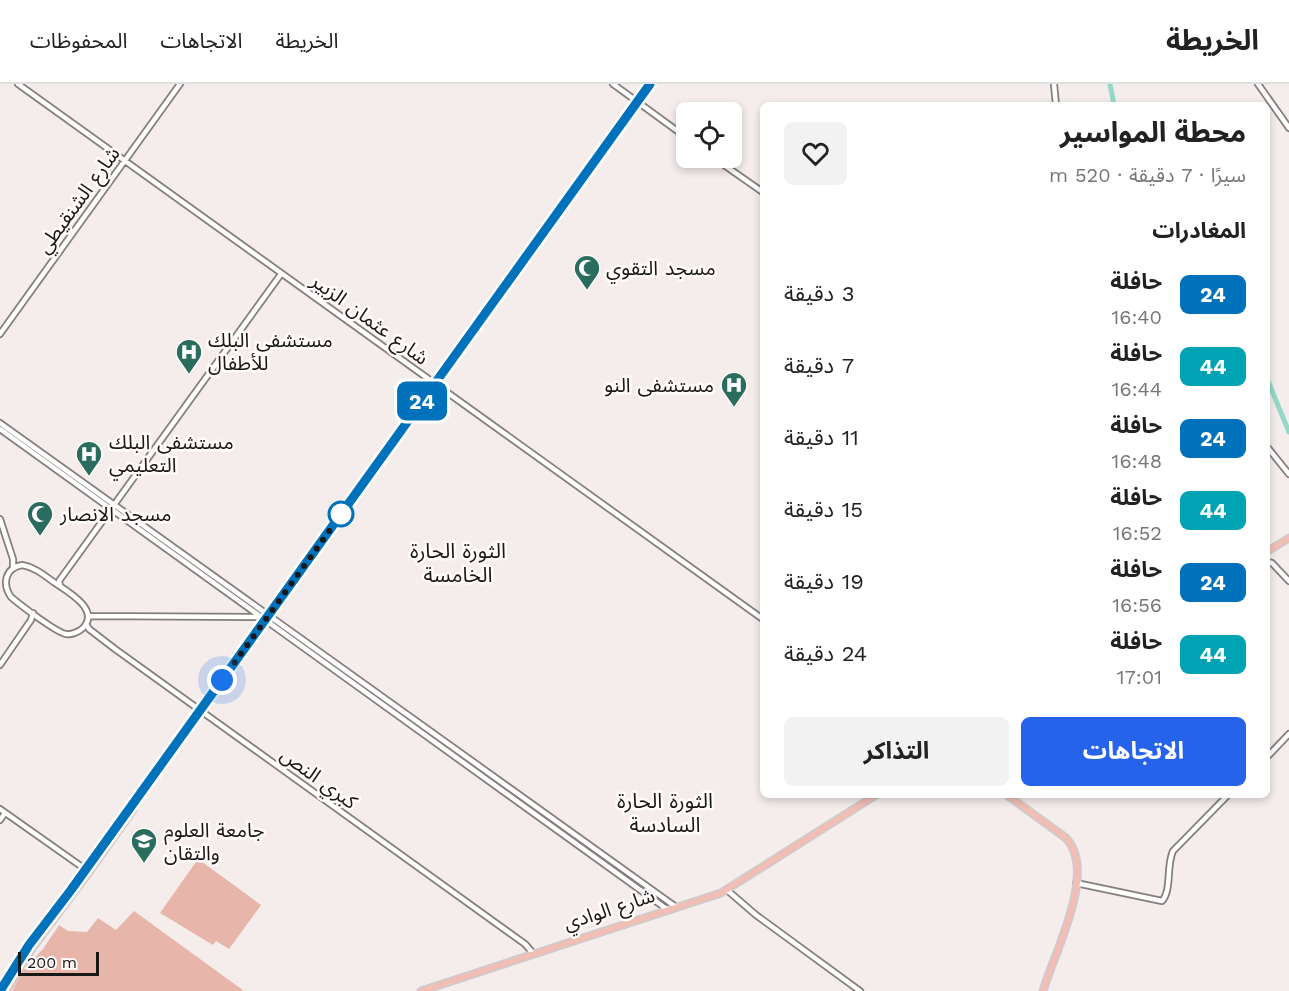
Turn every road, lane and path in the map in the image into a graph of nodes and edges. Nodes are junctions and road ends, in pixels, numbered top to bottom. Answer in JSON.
{"nodes":[{"id":1,"x":18,"y":84,"type":"edge"},
{"id":2,"x":180,"y":84,"type":"edge"},
{"id":3,"x":613,"y":84,"type":"edge"},
{"id":4,"x":652,"y":84,"type":"edge"},
{"id":5,"x":1054,"y":84,"type":"edge"},
{"id":6,"x":1258,"y":84,"type":"edge"},
{"id":7,"x":1056,"y":102,"type":"edge"},
{"id":8,"x":638,"y":103,"type":"junction"},
{"id":9,"x":1289,"y":128,"type":"edge"},
{"id":10,"x":676,"y":130,"type":"edge"},
{"id":11,"x":125,"y":161,"type":"junction"},
{"id":12,"x":728,"y":168,"type":"edge"},
{"id":13,"x":760,"y":190,"type":"edge"},
{"id":14,"x":281,"y":274,"type":"junction"},
{"id":15,"x":0,"y":334,"type":"edge"},
{"id":16,"x":436,"y":384,"type":"junction"},
{"id":17,"x":0,"y":423,"type":"edge"},
{"id":18,"x":0,"y":429,"type":"edge"},
{"id":19,"x":1270,"y":450,"type":"edge"},
{"id":20,"x":1289,"y":474,"type":"edge"},
{"id":21,"x":113,"y":507,"type":"junction"},
{"id":22,"x":0,"y":519,"type":"edge"},
{"id":23,"x":1289,"y":540,"type":"edge"},
{"id":24,"x":1270,"y":552,"type":"edge"},
{"id":25,"x":14,"y":559,"type":"junction"},
{"id":26,"x":1270,"y":562,"type":"edge"},
{"id":27,"x":22,"y":565,"type":"junction"},
{"id":28,"x":13,"y":568,"type":"junction"},
{"id":29,"x":61,"y":578,"type":"junction"},
{"id":30,"x":1289,"y":581,"type":"edge"},
{"id":31,"x":53,"y":582,"type":"junction"},
{"id":32,"x":60,"y":586,"type":"junction"},
{"id":33,"x":35,"y":615,"type":"junction"},
{"id":34,"x":88,"y":616,"type":"junction"},
{"id":35,"x":760,"y":617,"type":"edge"},
{"id":36,"x":266,"y":618,"type":"junction"},
{"id":37,"x":86,"y":624,"type":"junction"},
{"id":38,"x":82,"y":629,"type":"junction"},
{"id":39,"x":89,"y":629,"type":"junction"},
{"id":40,"x":0,"y":665,"type":"edge"},
{"id":41,"x":202,"y":711,"type":"junction"},
{"id":42,"x":1289,"y":734,"type":"edge"},
{"id":43,"x":1270,"y":754,"type":"edge"},
{"id":44,"x":871,"y":798,"type":"edge"},
{"id":45,"x":1011,"y":798,"type":"edge"},
{"id":46,"x":1225,"y":798,"type":"edge"},
{"id":47,"x":0,"y":809,"type":"edge"},
{"id":48,"x":6,"y":813,"type":"junction"},
{"id":49,"x":0,"y":820,"type":"edge"},
{"id":50,"x":804,"y":841,"type":"junction"},
{"id":51,"x":86,"y":870,"type":"junction"},
{"id":52,"x":1077,"y":883,"type":"junction"},
{"id":53,"x":729,"y":889,"type":"junction"},
{"id":54,"x":671,"y":908,"type":"junction"},
{"id":55,"x":532,"y":952,"type":"junction"},
{"id":56,"x":0,"y":991,"type":"edge"},
{"id":57,"x":6,"y":991,"type":"edge"},
{"id":58,"x":415,"y":991,"type":"edge"},
{"id":59,"x":421,"y":991,"type":"edge"},
{"id":60,"x":860,"y":991,"type":"edge"},
{"id":61,"x":1043,"y":991,"type":"edge"}],
"edges":[{"from":1,"to":11,"type":"street","name":"شارع عثمان الزبير"},
{"from":2,"to":11,"type":"street","name":"شارع الشنقيطي"},
{"from":3,"to":8,"type":"street"},
{"from":4,"to":8,"type":"main road"},
{"from":5,"to":7,"type":"street"},
{"from":6,"to":9,"type":"street"},
{"from":8,"to":10,"type":"street"},
{"from":8,"to":16,"type":"main road"},
{"from":11,"to":14,"type":"street","name":"شارع عثمان الزبير"},
{"from":11,"to":15,"type":"street","name":"شارع الشنقيطي"},
{"from":12,"to":13,"type":"street"},
{"from":14,"to":16,"type":"street","name":"شارع عثمان الزبير"},
{"from":14,"to":21,"type":"street"},
{"from":16,"to":35,"type":"street","name":"شارع عثمان الزبير"},
{"from":16,"to":36,"type":"main road"},
{"from":17,"to":21,"type":"street"},
{"from":18,"to":21,"type":"street"},
{"from":19,"to":20,"type":"street"},
{"from":21,"to":29,"type":"street"},
{"from":21,"to":36,"type":"street"},
{"from":22,"to":25,"type":"street"},
{"from":23,"to":24,"type":"main road"},
{"from":25,"to":27,"type":"street"},
{"from":25,"to":28,"type":"street"},
{"from":26,"to":30,"type":"street"},
{"from":27,"to":28,"type":"street"},
{"from":27,"to":31,"type":"street"},
{"from":28,"to":33,"type":"street"},
{"from":29,"to":31,"type":"street"},
{"from":29,"to":32,"type":"street"},
{"from":31,"to":32,"type":"street"},
{"from":32,"to":34,"type":"street"},
{"from":33,"to":38,"type":"street"},
{"from":33,"to":40,"type":"street"},
{"from":34,"to":36,"type":"street"},
{"from":34,"to":37,"type":"street"},
{"from":36,"to":41,"type":"main road"},
{"from":36,"to":54,"type":"street"},
{"from":37,"to":38,"type":"street"},
{"from":37,"to":39,"type":"street"},
{"from":38,"to":39,"type":"street"},
{"from":39,"to":41,"type":"street","name":"كبري النص"},
{"from":41,"to":51,"type":"main road"},
{"from":41,"to":55,"type":"street","name":"كبري النص"},
{"from":41,"to":57,"type":"main road"},
{"from":42,"to":43,"type":"street"},
{"from":44,"to":50,"type":"main road","name":"شارع الوادي"},
{"from":45,"to":52,"type":"main road"},
{"from":46,"to":52,"type":"street"},
{"from":47,"to":48,"type":"street"},
{"from":48,"to":49,"type":"street"},
{"from":48,"to":51,"type":"street"},
{"from":50,"to":53,"type":"main road","name":"شارع الوادي"},
{"from":50,"to":54,"type":"main road","name":"شارع الوادي"},
{"from":51,"to":56,"type":"main road"},
{"from":52,"to":61,"type":"main road"},
{"from":53,"to":54,"type":"main road","name":"شارع الوادي"},
{"from":53,"to":60,"type":"street"},
{"from":54,"to":55,"type":"main road","name":"شارع الوادي"},
{"from":54,"to":59,"type":"main road","name":"شارع الوادي"},
{"from":55,"to":58,"type":"main road","name":"شارع الوادي"}]}
